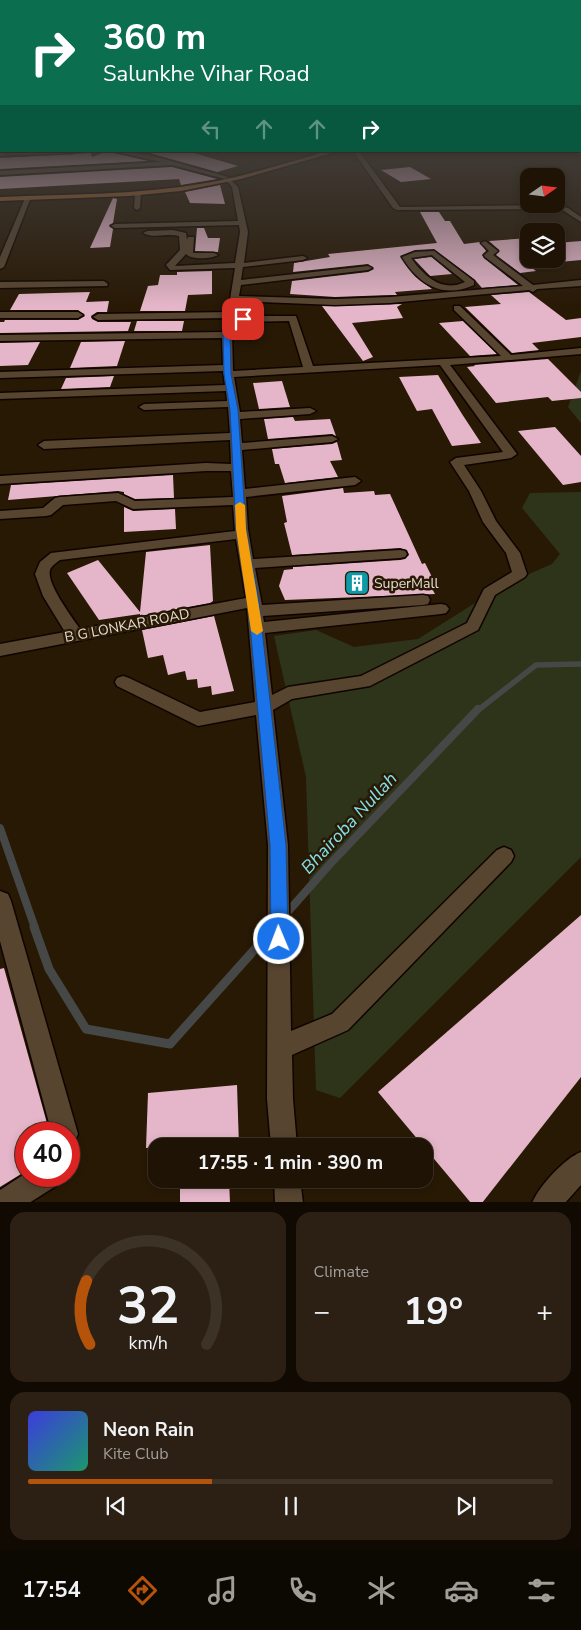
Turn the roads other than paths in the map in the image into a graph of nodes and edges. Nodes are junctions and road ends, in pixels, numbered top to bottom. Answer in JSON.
{"nodes":[{"id":1,"x":62,"y":194,"type":"edge"},
{"id":2,"x":77,"y":194,"type":"edge"},
{"id":3,"x":138,"y":194,"type":"edge"},
{"id":4,"x":236,"y":194,"type":"edge"},
{"id":5,"x":385,"y":194,"type":"edge"},
{"id":6,"x":0,"y":197,"type":"edge"},
{"id":7,"x":28,"y":197,"type":"junction"},
{"id":8,"x":137,"y":208,"type":"dead end"},
{"id":9,"x":580,"y":223,"type":"edge"},
{"id":10,"x":242,"y":224,"type":"junction"},
{"id":11,"x":115,"y":226,"type":"dead end"},
{"id":12,"x":147,"y":234,"type":"dead end"},
{"id":13,"x":485,"y":243,"type":"dead end"},
{"id":14,"x":214,"y":255,"type":"dead end"},
{"id":15,"x":303,"y":258,"type":"dead end"},
{"id":16,"x":240,"y":266,"type":"junction"},
{"id":17,"x":0,"y":268,"type":"edge"},
{"id":18,"x":368,"y":268,"type":"dead end"},
{"id":19,"x":236,"y":283,"type":"junction"},
{"id":20,"x":581,"y":283,"type":"edge"},
{"id":21,"x":104,"y":284,"type":"dead end"},
{"id":22,"x":0,"y":285,"type":"edge"},
{"id":23,"x":533,"y":289,"type":"junction"},
{"id":24,"x":464,"y":291,"type":"junction"},
{"id":25,"x":234,"y":298,"type":"junction"},
{"id":26,"x":457,"y":308,"type":"dead end"},
{"id":27,"x":0,"y":315,"type":"edge"},
{"id":28,"x":78,"y":315,"type":"dead end"},
{"id":29,"x":98,"y":317,"type":"dead end"},
{"id":30,"x":232,"y":317,"type":"junction"},
{"id":31,"x":227,"y":335,"type":"junction"},
{"id":32,"x":0,"y":338,"type":"edge"},
{"id":33,"x":581,"y":351,"type":"edge"},
{"id":34,"x":510,"y":358,"type":"junction"},
{"id":35,"x":443,"y":362,"type":"junction"},
{"id":36,"x":309,"y":370,"type":"junction"},
{"id":37,"x":228,"y":371,"type":"junction"},
{"id":38,"x":0,"y":375,"type":"edge"},
{"id":39,"x":230,"y":388,"type":"junction"},
{"id":40,"x":0,"y":396,"type":"edge"},
{"id":41,"x":232,"y":404,"type":"junction"},
{"id":42,"x":144,"y":407,"type":"dead end"},
{"id":43,"x":310,"y":411,"type":"dead end"},
{"id":44,"x":234,"y":416,"type":"junction"},
{"id":45,"x":332,"y":439,"type":"dead end"},
{"id":46,"x":236,"y":441,"type":"junction"},
{"id":47,"x":44,"y":445,"type":"dead end"},
{"id":48,"x":237,"y":468,"type":"junction"},
{"id":49,"x":0,"y":480,"type":"edge"},
{"id":50,"x":356,"y":481,"type":"dead end"},
{"id":51,"x":239,"y":497,"type":"junction"},
{"id":52,"x":0,"y":515,"type":"edge"},
{"id":53,"x":242,"y":534,"type":"junction"},
{"id":54,"x":400,"y":554,"type":"dead end"},
{"id":55,"x":247,"y":564,"type":"junction"},
{"id":56,"x":423,"y":600,"type":"dead end"},
{"id":57,"x":254,"y":607,"type":"junction"},
{"id":58,"x":441,"y":609,"type":"dead end"},
{"id":59,"x":256,"y":628,"type":"junction"},
{"id":60,"x":76,"y":635,"type":"junction"},
{"id":61,"x":0,"y":650,"type":"edge"},
{"id":62,"x":122,"y":682,"type":"dead end"},
{"id":63,"x":265,"y":707,"type":"junction"},
{"id":64,"x":504,"y":856,"type":"dead end"},
{"id":65,"x":0,"y":901,"type":"edge"},
{"id":66,"x":280,"y":1048,"type":"junction"},
{"id":67,"x":62,"y":1122,"type":"edge"},
{"id":68,"x":283,"y":1138,"type":"edge"},
{"id":69,"x":581,"y":1165,"type":"edge"},
{"id":70,"x":28,"y":1187,"type":"edge"},
{"id":71,"x":288,"y":1188,"type":"edge"},
{"id":72,"x":4,"y":1202,"type":"edge"},
{"id":73,"x":289,"y":1202,"type":"edge"},
{"id":74,"x":546,"y":1202,"type":"edge"}],
"edges":[{"from":1,"to":6,"type":"main road"},
{"from":2,"to":7,"type":"main road"},
{"from":3,"to":8,"type":"street"},
{"from":4,"to":10,"type":"street"},
{"from":5,"to":9,"type":"street"},
{"from":6,"to":7,"type":"main road"},
{"from":7,"to":17,"type":"street"},
{"from":10,"to":11,"type":"street"},
{"from":10,"to":14,"type":"street"},
{"from":10,"to":16,"type":"street"},
{"from":12,"to":16,"type":"street"},
{"from":13,"to":23,"type":"street"},
{"from":15,"to":16,"type":"street"},
{"from":16,"to":19,"type":"street"},
{"from":18,"to":19,"type":"street"},
{"from":19,"to":25,"type":"street"},
{"from":20,"to":23,"type":"street"},
{"from":21,"to":22,"type":"street"},
{"from":23,"to":24,"type":"street"},
{"from":24,"to":24,"type":"street"},
{"from":24,"to":25,"type":"street"},
{"from":25,"to":30,"type":"street"},
{"from":26,"to":34,"type":"street"},
{"from":27,"to":28,"type":"street"},
{"from":29,"to":30,"type":"street"},
{"from":30,"to":31,"type":"street"},
{"from":30,"to":36,"type":"street"},
{"from":31,"to":32,"type":"street"},
{"from":31,"to":37,"type":"street"},
{"from":33,"to":34,"type":"street"},
{"from":34,"to":35,"type":"street"},
{"from":35,"to":36,"type":"street"},
{"from":35,"to":63,"type":"street"},
{"from":36,"to":37,"type":"street"},
{"from":37,"to":38,"type":"street"},
{"from":37,"to":39,"type":"street"},
{"from":39,"to":40,"type":"street"},
{"from":39,"to":41,"type":"street"},
{"from":41,"to":42,"type":"street"},
{"from":41,"to":44,"type":"street"},
{"from":43,"to":44,"type":"street"},
{"from":44,"to":46,"type":"street"},
{"from":45,"to":46,"type":"street"},
{"from":46,"to":47,"type":"street"},
{"from":46,"to":48,"type":"street"},
{"from":48,"to":49,"type":"street"},
{"from":48,"to":51,"type":"street"},
{"from":50,"to":51,"type":"street"},
{"from":51,"to":52,"type":"street"},
{"from":51,"to":53,"type":"street"},
{"from":53,"to":55,"type":"street"},
{"from":53,"to":60,"type":"street"},
{"from":54,"to":55,"type":"street"},
{"from":55,"to":57,"type":"street"},
{"from":56,"to":57,"type":"street","name":"B G LONKAR ROAD"},
{"from":57,"to":59,"type":"street"},
{"from":57,"to":60,"type":"street","name":"B G LONKAR ROAD"},
{"from":58,"to":59,"type":"street"},
{"from":59,"to":63,"type":"street"},
{"from":60,"to":61,"type":"street","name":"B G LONKAR ROAD"},
{"from":62,"to":63,"type":"street"},
{"from":63,"to":66,"type":"street"},
{"from":64,"to":66,"type":"street"},
{"from":65,"to":67,"type":"street"},
{"from":66,"to":68,"type":"street"},
{"from":69,"to":74,"type":"street"},
{"from":70,"to":72,"type":"street"},
{"from":71,"to":73,"type":"street"}]}
